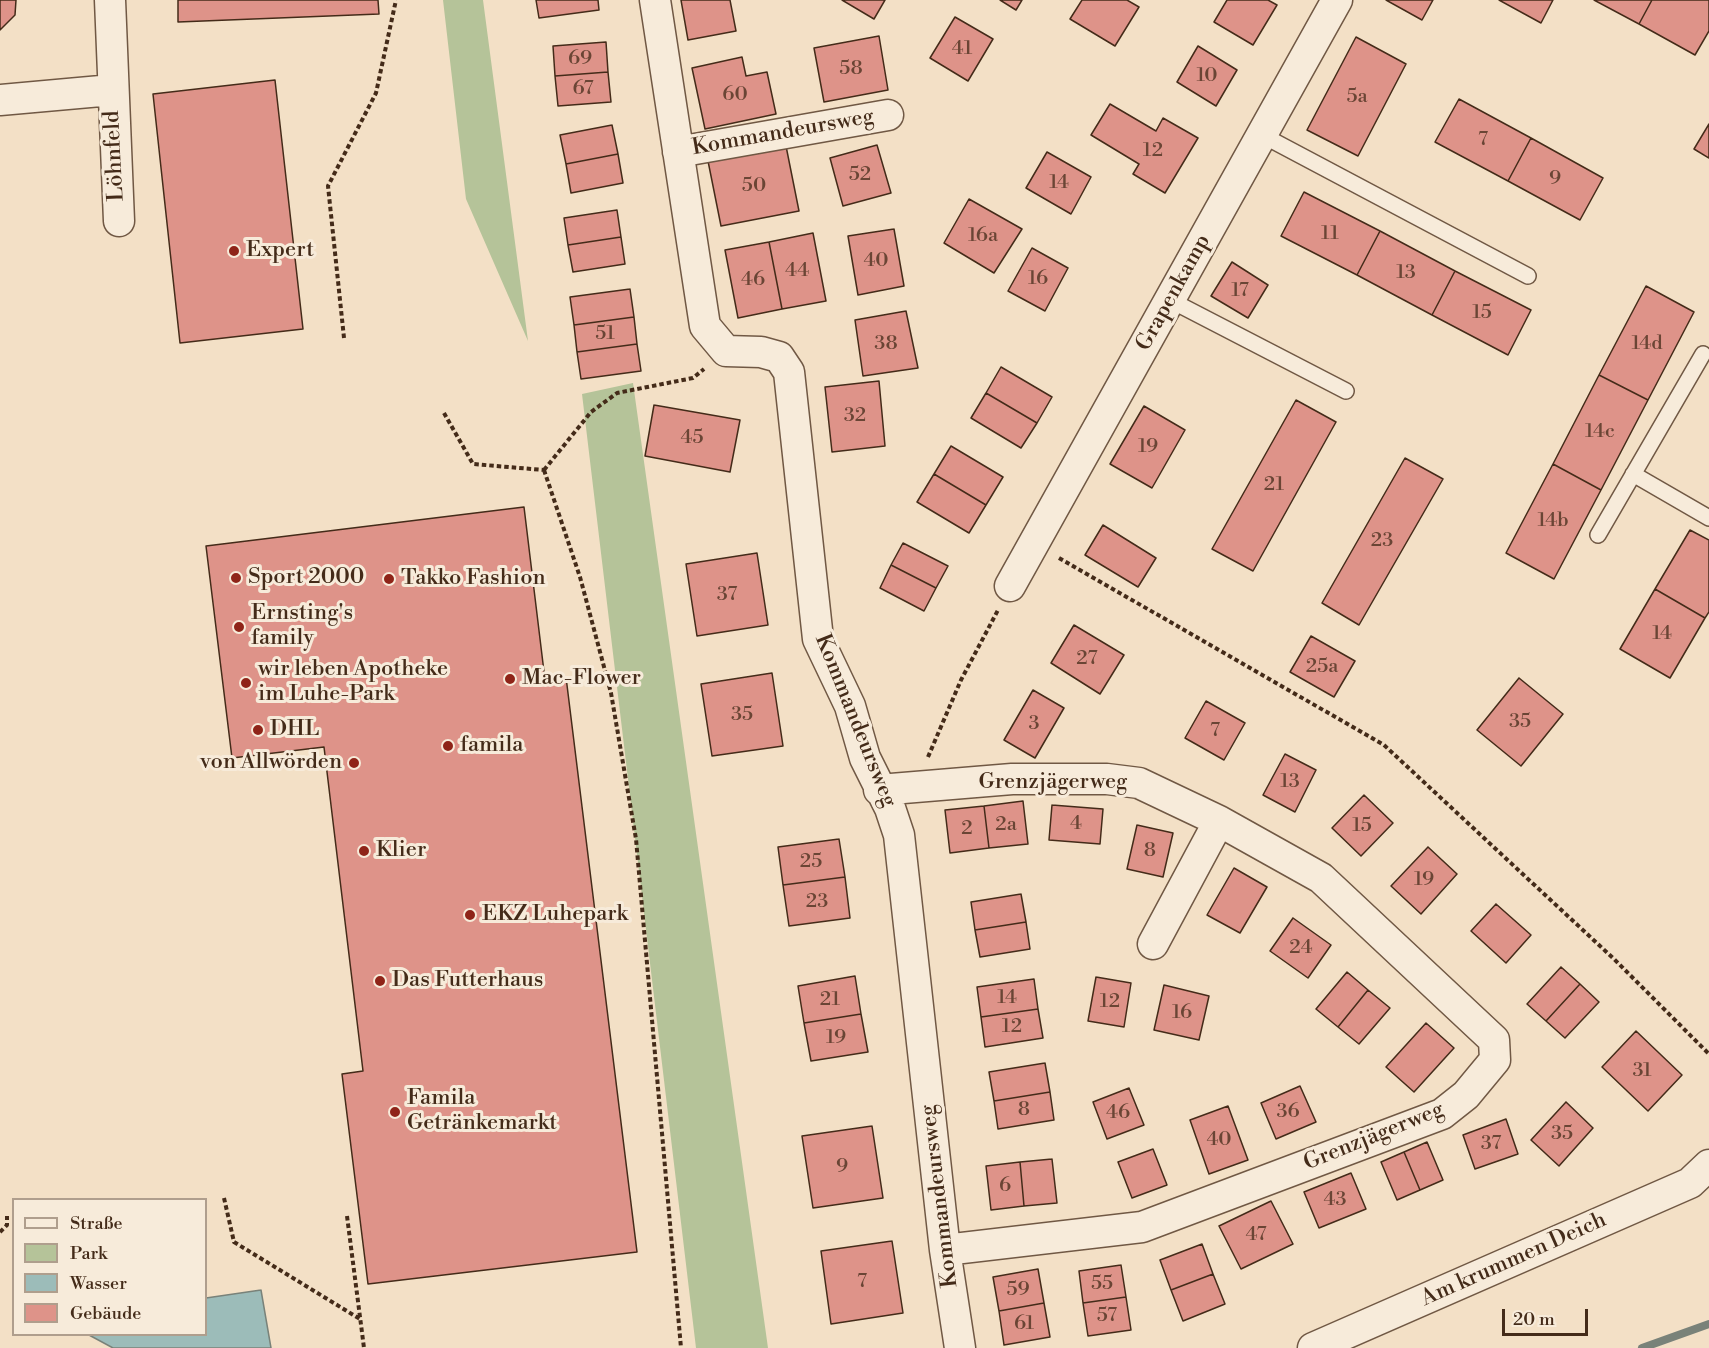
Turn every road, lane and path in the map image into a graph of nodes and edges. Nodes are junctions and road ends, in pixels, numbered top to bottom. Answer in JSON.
{"nodes":[{"id":1,"x":111,"y":0,"type":"edge"},
{"id":2,"x":396,"y":0,"type":"edge"},
{"id":3,"x":655,"y":0,"type":"edge"},
{"id":4,"x":1337,"y":0,"type":"edge"},
{"id":5,"x":112,"y":90,"type":"junction"},
{"id":6,"x":0,"y":100,"type":"edge"},
{"id":7,"x":888,"y":115,"type":"dead end"},
{"id":8,"x":1262,"y":135,"type":"junction"},
{"id":9,"x":678,"y":152,"type":"junction"},
{"id":10,"x":119,"y":222,"type":"dead end"},
{"id":11,"x":1528,"y":276,"type":"dead end"},
{"id":12,"x":1170,"y":300,"type":"junction"},
{"id":13,"x":344,"y":339,"type":"dead end"},
{"id":14,"x":726,"y":351,"type":"junction"},
{"id":15,"x":1703,"y":354,"type":"dead end"},
{"id":16,"x":1346,"y":391,"type":"dead end"},
{"id":17,"x":444,"y":413,"type":"dead end"},
{"id":18,"x":544,"y":470,"type":"junction"},
{"id":19,"x":1633,"y":474,"type":"junction"},
{"id":20,"x":1709,"y":518,"type":"edge"},
{"id":21,"x":1598,"y":535,"type":"dead end"},
{"id":22,"x":1035,"y":544,"type":"junction"},
{"id":23,"x":1010,"y":586,"type":"joint"},
{"id":24,"x":918,"y":786,"type":"junction"},
{"id":25,"x":879,"y":790,"type":"junction"},
{"id":26,"x":1219,"y":821,"type":"junction"},
{"id":27,"x":1152,"y":944,"type":"dead end"},
{"id":28,"x":1709,"y":1054,"type":"edge"},
{"id":29,"x":1709,"y":1165,"type":"edge"},
{"id":30,"x":224,"y":1198,"type":"dead end"},
{"id":31,"x":347,"y":1215,"type":"dead end"},
{"id":32,"x":7,"y":1216,"type":"dead end"},
{"id":33,"x":0,"y":1232,"type":"edge"},
{"id":34,"x":945,"y":1250,"type":"junction"},
{"id":35,"x":360,"y":1319,"type":"junction"},
{"id":36,"x":364,"y":1348,"type":"edge"},
{"id":37,"x":681,"y":1348,"type":"edge"},
{"id":38,"x":960,"y":1348,"type":"edge"},
{"id":39,"x":1313,"y":1348,"type":"edge"}],
"edges":[{"from":1,"to":5,"type":"street","name":"Löhnfeld"},
{"from":2,"to":13,"type":"path"},
{"from":3,"to":9,"type":"street","name":"Kommandeursweg"},
{"from":4,"to":8,"type":"street","name":"Grapenkamp"},
{"from":5,"to":6,"type":"street","name":"Löhnfeld"},
{"from":5,"to":10,"type":"street","name":"Löhnfeld"},
{"from":7,"to":9,"type":"street","name":"Kommandeursweg"},
{"from":8,"to":11,"type":"lane"},
{"from":8,"to":12,"type":"street","name":"Grapenkamp"},
{"from":9,"to":14,"type":"street","name":"Kommandeursweg"},
{"from":12,"to":16,"type":"lane"},
{"from":12,"to":22,"type":"street","name":"Grapenkamp"},
{"from":14,"to":18,"type":"path"},
{"from":14,"to":25,"type":"street","name":"Kommandeursweg"},
{"from":15,"to":19,"type":"lane"},
{"from":17,"to":18,"type":"path"},
{"from":18,"to":37,"type":"path"},
{"from":19,"to":20,"type":"lane"},
{"from":19,"to":21,"type":"lane"},
{"from":22,"to":23,"type":"street","name":"Grapenkamp"},
{"from":22,"to":28,"type":"path"},
{"from":23,"to":24,"type":"path"},
{"from":24,"to":25,"type":"street","name":"Grenzjägerweg"},
{"from":24,"to":26,"type":"street","name":"Grenzjägerweg"},
{"from":25,"to":34,"type":"street","name":"Kommandeursweg"},
{"from":26,"to":27,"type":"street"},
{"from":26,"to":34,"type":"street","name":"Grenzjägerweg"},
{"from":29,"to":39,"type":"street","name":"Am krummen Deich"},
{"from":30,"to":35,"type":"path"},
{"from":31,"to":35,"type":"path"},
{"from":32,"to":33,"type":"path"},
{"from":34,"to":38,"type":"street","name":"Kommandeursweg"},
{"from":35,"to":36,"type":"path"}]}
